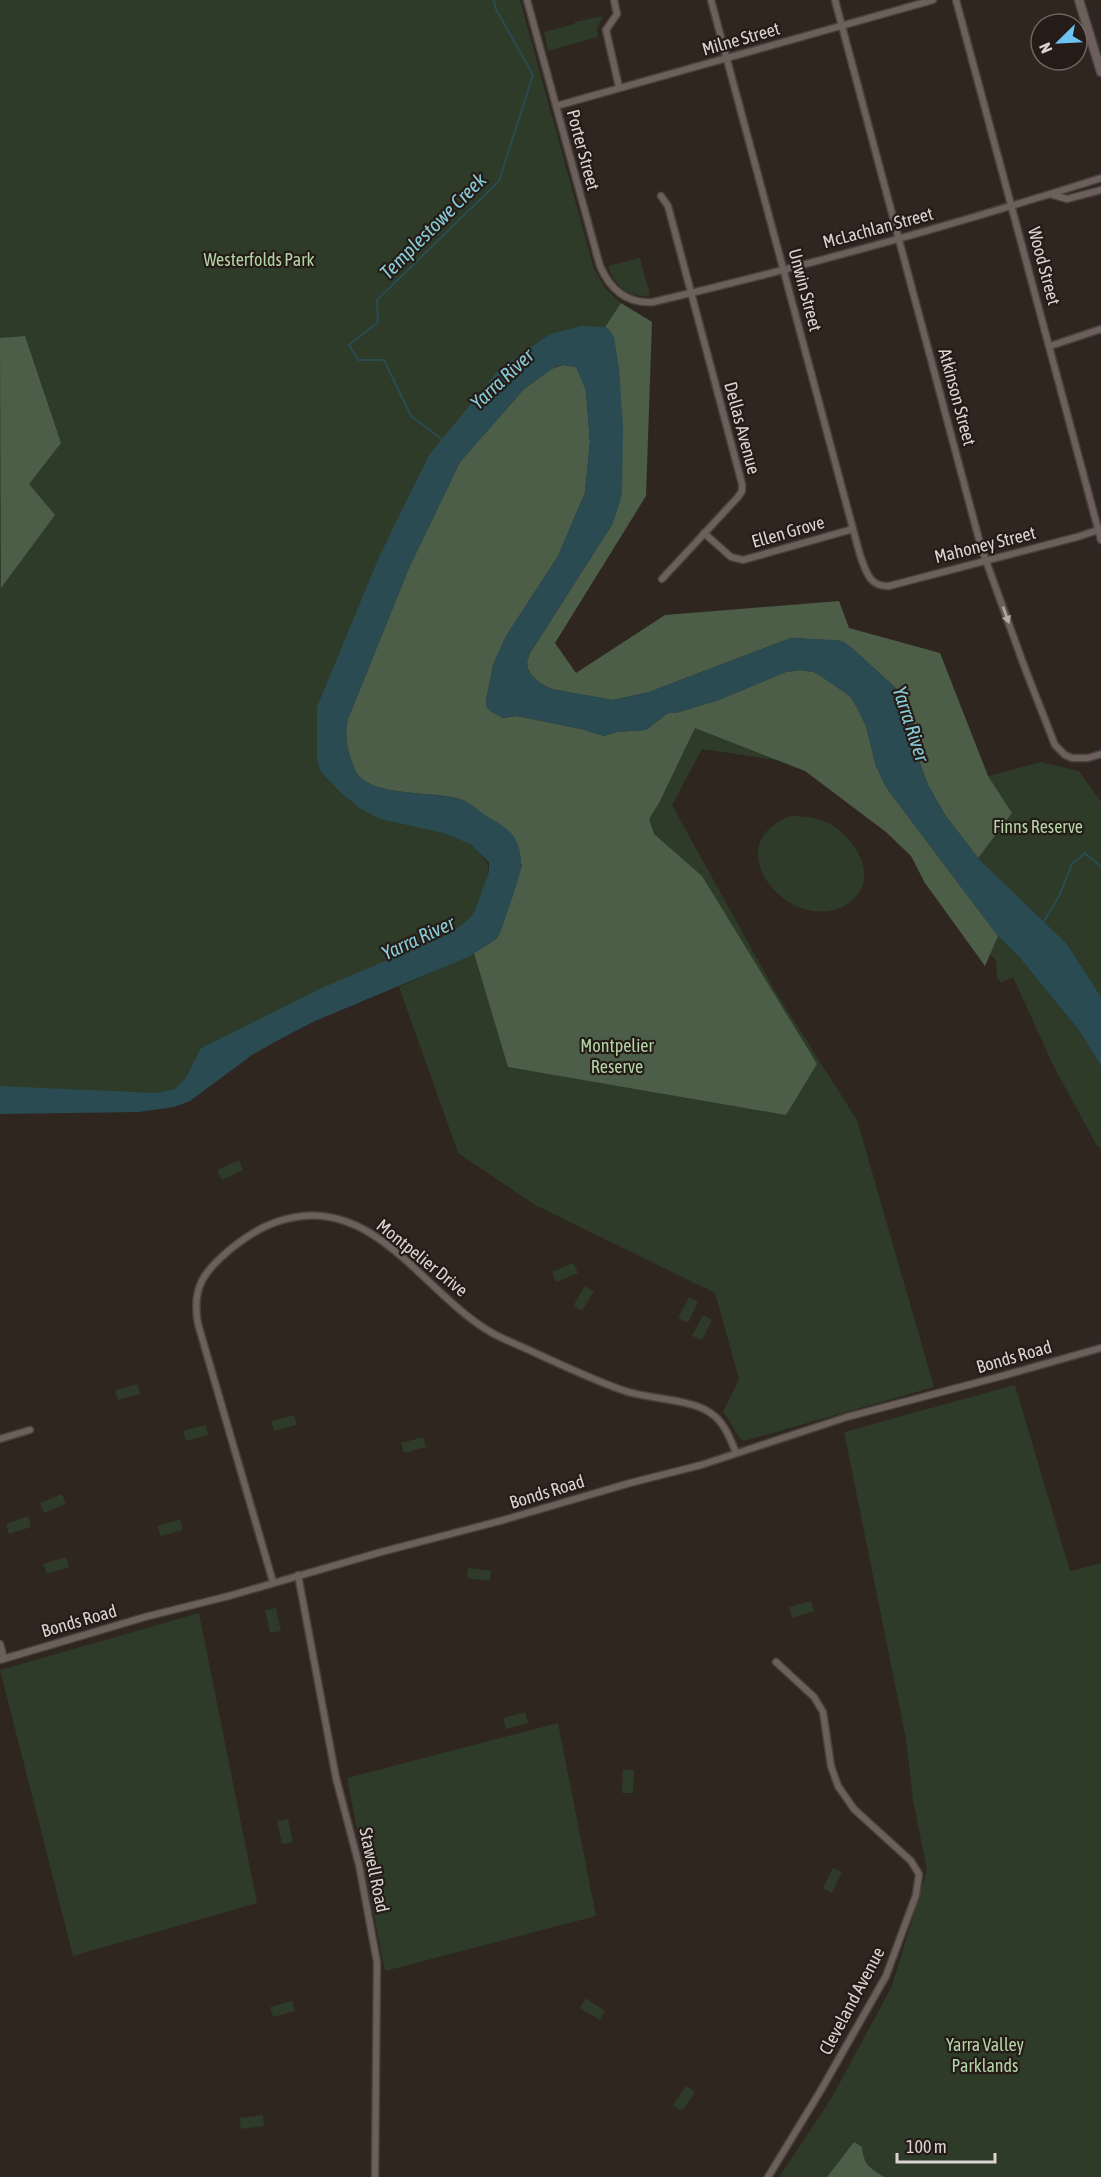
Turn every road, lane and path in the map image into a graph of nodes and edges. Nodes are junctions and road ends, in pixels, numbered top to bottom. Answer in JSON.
{"nodes":[{"id":1,"x":527,"y":0,"type":"edge"},
{"id":2,"x":614,"y":0,"type":"edge"},
{"id":3,"x":711,"y":0,"type":"edge"},
{"id":4,"x":834,"y":0,"type":"edge"},
{"id":5,"x":933,"y":0,"type":"edge"},
{"id":6,"x":956,"y":0,"type":"edge"},
{"id":7,"x":1081,"y":0,"type":"edge"},
{"id":8,"x":842,"y":26,"type":"junction"},
{"id":9,"x":727,"y":59,"type":"junction"},
{"id":10,"x":1101,"y":72,"type":"edge"},
{"id":11,"x":620,"y":87,"type":"junction"},
{"id":12,"x":556,"y":106,"type":"junction"},
{"id":13,"x":1101,"y":178,"type":"edge"},
{"id":14,"x":1101,"y":190,"type":"edge"},
{"id":15,"x":1052,"y":195,"type":"junction"},
{"id":16,"x":661,"y":196,"type":"dead end"},
{"id":17,"x":1011,"y":206,"type":"junction"},
{"id":18,"x":899,"y":238,"type":"junction"},
{"id":19,"x":784,"y":269,"type":"junction"},
{"id":20,"x":691,"y":293,"type":"junction"},
{"id":21,"x":627,"y":298,"type":"joint"},
{"id":22,"x":1101,"y":329,"type":"edge"},
{"id":23,"x":1050,"y":346,"type":"junction"},
{"id":24,"x":853,"y":529,"type":"junction"},
{"id":25,"x":1100,"y":530,"type":"edge"},
{"id":26,"x":705,"y":533,"type":"junction"},
{"id":27,"x":1101,"y":540,"type":"edge"},
{"id":28,"x":986,"y":560,"type":"junction"},
{"id":29,"x":662,"y":579,"type":"dead end"},
{"id":30,"x":876,"y":585,"type":"joint"},
{"id":31,"x":1101,"y":754,"type":"edge"},
{"id":32,"x":1101,"y":1347,"type":"edge"},
{"id":33,"x":30,"y":1430,"type":"dead end"},
{"id":34,"x":0,"y":1439,"type":"edge"},
{"id":35,"x":736,"y":1453,"type":"junction"},
{"id":36,"x":298,"y":1575,"type":"junction"},
{"id":37,"x":273,"y":1582,"type":"junction"},
{"id":38,"x":0,"y":1644,"type":"edge"},
{"id":39,"x":2,"y":1659,"type":"edge"},
{"id":40,"x":776,"y":1662,"type":"dead end"},
{"id":41,"x":375,"y":2177,"type":"edge"},
{"id":42,"x":768,"y":2177,"type":"edge"}],
"edges":[{"from":1,"to":12,"type":"street","name":"Porter Street"},
{"from":2,"to":11,"type":"street"},
{"from":3,"to":9,"type":"street","name":"Unwin Street"},
{"from":4,"to":8,"type":"street","name":"Atkinson Street"},
{"from":5,"to":8,"type":"street","name":"Milne Street"},
{"from":6,"to":17,"type":"street","name":"Wood Street"},
{"from":7,"to":10,"type":"main road"},
{"from":8,"to":9,"type":"street","name":"Milne Street"},
{"from":8,"to":18,"type":"street","name":"Atkinson Street"},
{"from":9,"to":11,"type":"street","name":"Milne Street"},
{"from":9,"to":19,"type":"street","name":"Unwin Street"},
{"from":11,"to":12,"type":"street","name":"Milne Street"},
{"from":12,"to":21,"type":"street","name":"Porter Street"},
{"from":13,"to":15,"type":"street","name":"McLachlan Street"},
{"from":14,"to":15,"type":"street"},
{"from":15,"to":17,"type":"street","name":"McLachlan Street"},
{"from":16,"to":20,"type":"street","name":"Dellas Avenue"},
{"from":17,"to":18,"type":"street","name":"McLachlan Street"},
{"from":17,"to":23,"type":"street","name":"Wood Street"},
{"from":18,"to":19,"type":"street","name":"McLachlan Street"},
{"from":18,"to":28,"type":"street","name":"Atkinson Street"},
{"from":19,"to":20,"type":"street","name":"McLachlan Street"},
{"from":19,"to":24,"type":"street","name":"Unwin Street"},
{"from":20,"to":21,"type":"street","name":"McLachlan Street"},
{"from":20,"to":26,"type":"street","name":"Dellas Avenue"},
{"from":22,"to":23,"type":"street"},
{"from":23,"to":25,"type":"street","name":"Wood Street"},
{"from":24,"to":26,"type":"street","name":"Ellen Grove"},
{"from":24,"to":30,"type":"street","name":"Unwin Street"},
{"from":25,"to":27,"type":"street","name":"Wood Street"},
{"from":25,"to":28,"type":"street","name":"Mahoney Street"},
{"from":26,"to":29,"type":"street","name":"Dellas Avenue"},
{"from":28,"to":30,"type":"street","name":"Mahoney Street"},
{"from":28,"to":31,"type":"street","name":"Atkinson Street","one_way":true},
{"from":32,"to":35,"type":"street","name":"Bonds Road"},
{"from":33,"to":34,"type":"street"},
{"from":35,"to":36,"type":"street","name":"Bonds Road"},
{"from":35,"to":37,"type":"street","name":"Montpelier Drive"},
{"from":36,"to":37,"type":"street","name":"Bonds Road"},
{"from":36,"to":41,"type":"street","name":"Stawell Road"},
{"from":37,"to":39,"type":"street","name":"Bonds Road"},
{"from":38,"to":39,"type":"street"},
{"from":40,"to":42,"type":"street","name":"Cleveland Avenue"}]}
